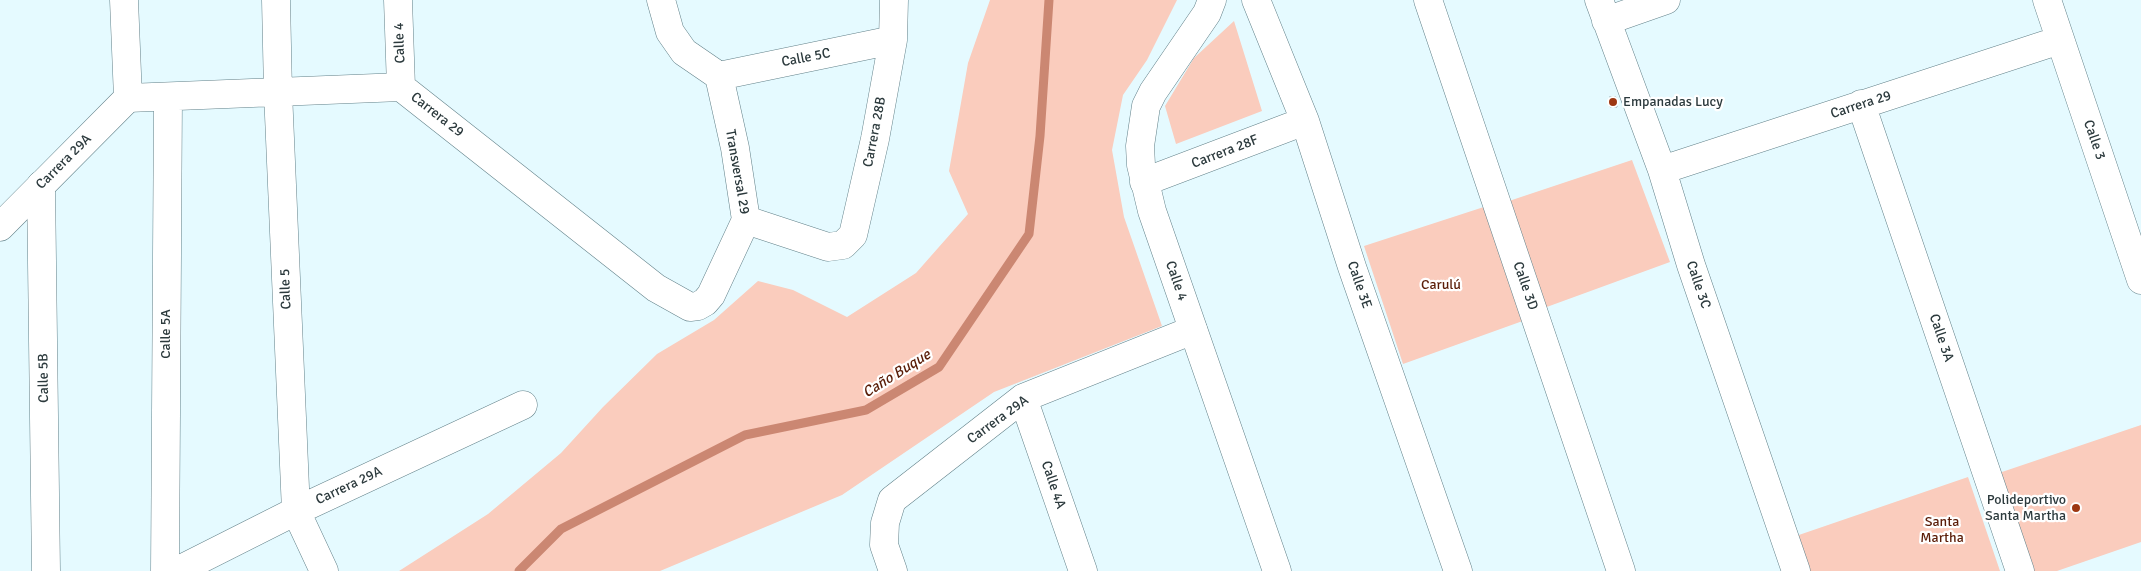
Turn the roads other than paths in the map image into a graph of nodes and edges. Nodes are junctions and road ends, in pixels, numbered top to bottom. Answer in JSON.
{"nodes":[{"id":1,"x":124,"y":0,"type":"edge"},
{"id":2,"x":276,"y":0,"type":"edge"},
{"id":3,"x":398,"y":0,"type":"edge"},
{"id":4,"x":661,"y":0,"type":"edge"},
{"id":5,"x":894,"y":0,"type":"edge"},
{"id":6,"x":1212,"y":0,"type":"edge"},
{"id":7,"x":1256,"y":0,"type":"edge"},
{"id":8,"x":1428,"y":0,"type":"edge"},
{"id":9,"x":1666,"y":0,"type":"edge"},
{"id":10,"x":2047,"y":0,"type":"edge"},
{"id":11,"x":1603,"y":10,"type":"edge"},
{"id":12,"x":893,"y":40,"type":"junction"},
{"id":13,"x":2060,"y":40,"type":"junction"},
{"id":14,"x":719,"y":76,"type":"junction"},
{"id":15,"x":401,"y":87,"type":"junction"},
{"id":16,"x":278,"y":92,"type":"junction"},
{"id":17,"x":168,"y":96,"type":"junction"},
{"id":18,"x":128,"y":98,"type":"junction"},
{"id":19,"x":1861,"y":104,"type":"junction"},
{"id":20,"x":1305,"y":121,"type":"junction"},
{"id":21,"x":1662,"y":170,"type":"junction"},
{"id":22,"x":1144,"y":182,"type":"junction"},
{"id":23,"x":41,"y":185,"type":"junction"},
{"id":24,"x":746,"y":220,"type":"junction"},
{"id":25,"x":0,"y":227,"type":"edge"},
{"id":26,"x":2141,"y":280,"type":"edge"},
{"id":27,"x":690,"y":307,"type":"joint"},
{"id":28,"x":1193,"y":330,"type":"junction"},
{"id":29,"x":1024,"y":398,"type":"junction"},
{"id":30,"x":523,"y":405,"type":"dead end"},
{"id":31,"x":296,"y":511,"type":"junction"},
{"id":32,"x":46,"y":571,"type":"edge"},
{"id":33,"x":165,"y":571,"type":"edge"},
{"id":34,"x":177,"y":571,"type":"edge"},
{"id":35,"x":324,"y":571,"type":"edge"},
{"id":36,"x":893,"y":571,"type":"edge"},
{"id":37,"x":1083,"y":571,"type":"edge"},
{"id":38,"x":1277,"y":571,"type":"edge"},
{"id":39,"x":1458,"y":571,"type":"edge"},
{"id":40,"x":1621,"y":571,"type":"edge"},
{"id":41,"x":1796,"y":571,"type":"edge"},
{"id":42,"x":2020,"y":571,"type":"edge"}],
"edges":[{"from":1,"to":18,"type":"street"},
{"from":2,"to":16,"type":"street","name":"Calle 5"},
{"from":3,"to":15,"type":"street","name":"Calle 4"},
{"from":4,"to":14,"type":"street"},
{"from":5,"to":12,"type":"street","name":"Carrera 28B"},
{"from":6,"to":22,"type":"street","name":"Calle 4"},
{"from":7,"to":20,"type":"street","name":"Calle 3E"},
{"from":8,"to":40,"type":"street","name":"Calle 3D"},
{"from":9,"to":11,"type":"street"},
{"from":10,"to":13,"type":"street","name":"Calle 3"},
{"from":11,"to":21,"type":"street","name":"Calle 3C"},
{"from":12,"to":14,"type":"street","name":"Calle 5C"},
{"from":12,"to":24,"type":"street","name":"Carrera 28B"},
{"from":13,"to":19,"type":"street","name":"Carrera 29"},
{"from":13,"to":26,"type":"street","name":"Calle 3"},
{"from":14,"to":24,"type":"street","name":"Transversal 29"},
{"from":15,"to":16,"type":"street","name":"Carrera 29"},
{"from":15,"to":27,"type":"street","name":"Carrera 29"},
{"from":16,"to":17,"type":"street","name":"Carrera 29"},
{"from":16,"to":31,"type":"street","name":"Calle 5"},
{"from":17,"to":18,"type":"street","name":"Carrera 29"},
{"from":17,"to":33,"type":"street","name":"Calle 5A"},
{"from":18,"to":23,"type":"street","name":"Carrera 29A"},
{"from":19,"to":21,"type":"street","name":"Carrera 29"},
{"from":19,"to":42,"type":"street","name":"Calle 3A"},
{"from":20,"to":22,"type":"street","name":"Carrera 28F"},
{"from":20,"to":39,"type":"street","name":"Calle 3E"},
{"from":21,"to":41,"type":"street","name":"Calle 3C"},
{"from":22,"to":28,"type":"street","name":"Calle 4"},
{"from":23,"to":25,"type":"street","name":"Carrera 29A"},
{"from":23,"to":32,"type":"street","name":"Calle 5B"},
{"from":24,"to":27,"type":"street","name":"Transversal 29"},
{"from":28,"to":29,"type":"street","name":"Carrera 29A"},
{"from":28,"to":38,"type":"street","name":"Calle 4"},
{"from":29,"to":36,"type":"street","name":"Carrera 29A"},
{"from":29,"to":37,"type":"street","name":"Calle 4A"},
{"from":30,"to":31,"type":"street","name":"Carrera 29A"},
{"from":31,"to":34,"type":"street","name":"Carrera 29A"},
{"from":31,"to":35,"type":"street","name":"Calle 5"}]}
